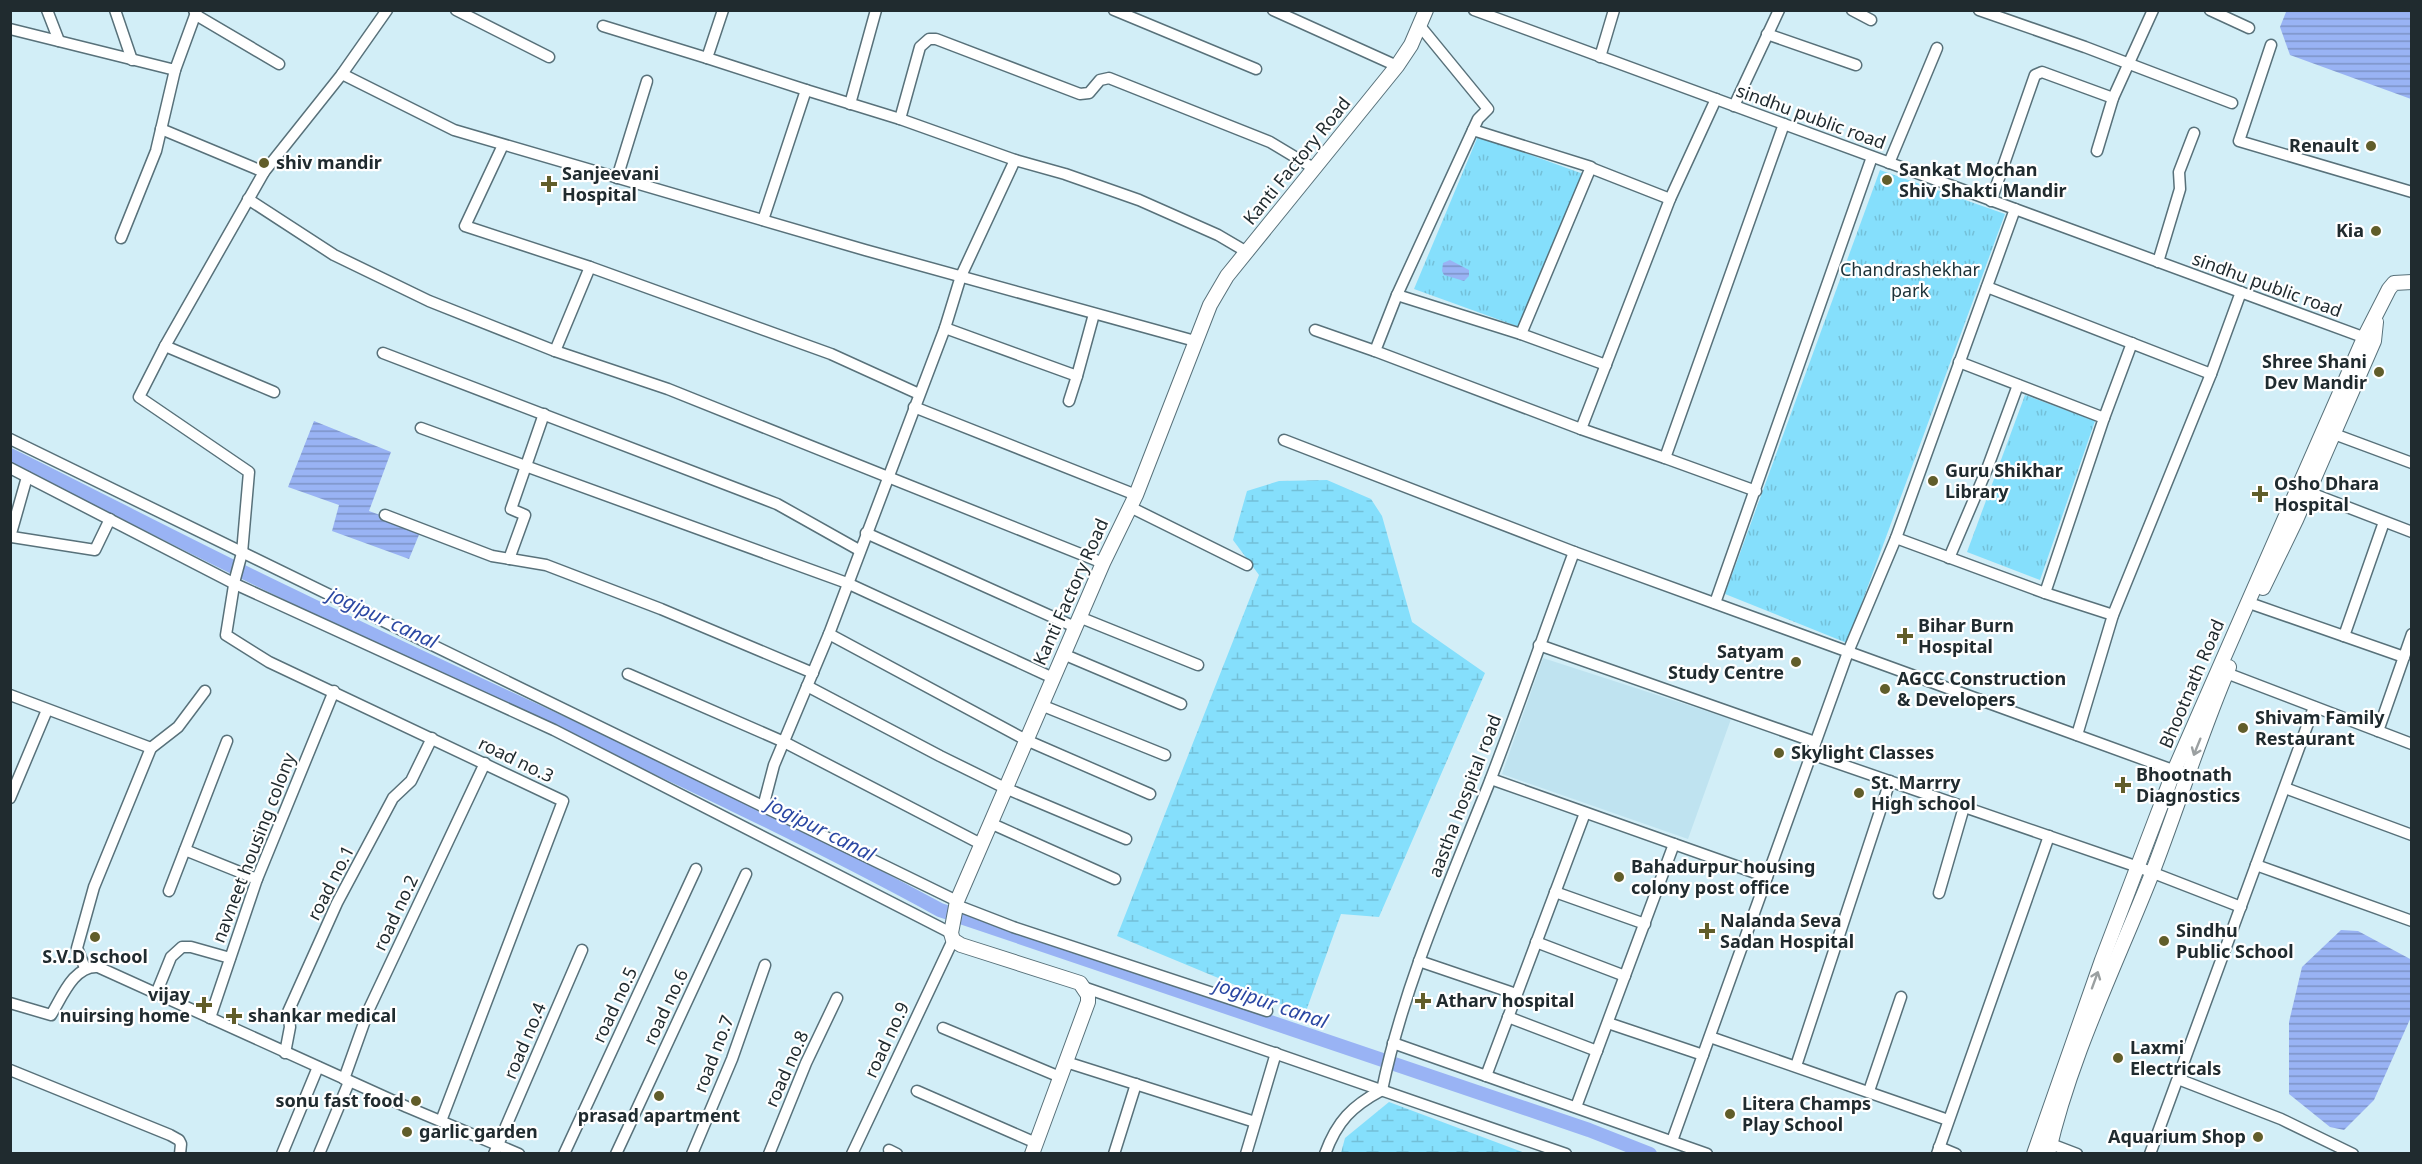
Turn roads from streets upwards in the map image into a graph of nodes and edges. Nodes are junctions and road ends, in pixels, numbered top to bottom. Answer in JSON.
{"nodes":[{"id":1,"x":47,"y":10,"type":"edge"},
{"id":2,"x":115,"y":10,"type":"edge"},
{"id":3,"x":387,"y":10,"type":"edge"},
{"id":4,"x":456,"y":10,"type":"edge"},
{"id":5,"x":723,"y":10,"type":"edge"},
{"id":6,"x":876,"y":10,"type":"edge"},
{"id":7,"x":1114,"y":10,"type":"edge"},
{"id":8,"x":1273,"y":10,"type":"edge"},
{"id":9,"x":1426,"y":10,"type":"edge"},
{"id":10,"x":1474,"y":10,"type":"edge"},
{"id":11,"x":1614,"y":10,"type":"edge"},
{"id":12,"x":1779,"y":10,"type":"edge"},
{"id":13,"x":1852,"y":10,"type":"edge"},
{"id":14,"x":1979,"y":10,"type":"edge"},
{"id":15,"x":2152,"y":10,"type":"edge"},
{"id":16,"x":2210,"y":10,"type":"edge"},
{"id":17,"x":196,"y":12,"type":"edge"},
{"id":18,"x":1126,"y":12,"type":"edge"},
{"id":19,"x":1871,"y":20,"type":"dead end"},
{"id":20,"x":603,"y":26,"type":"dead end"},
{"id":21,"x":1420,"y":26,"type":"junction"},
{"id":22,"x":2249,"y":27,"type":"dead end"},
{"id":23,"x":10,"y":29,"type":"edge"},
{"id":24,"x":1767,"y":34,"type":"junction"},
{"id":25,"x":59,"y":41,"type":"junction"},
{"id":26,"x":2271,"y":45,"type":"dead end"},
{"id":27,"x":1937,"y":48,"type":"dead end"},
{"id":28,"x":549,"y":57,"type":"dead end"},
{"id":29,"x":1600,"y":57,"type":"junction"},
{"id":30,"x":707,"y":58,"type":"junction"},
{"id":31,"x":132,"y":60,"type":"junction"},
{"id":32,"x":2128,"y":63,"type":"junction"},
{"id":33,"x":279,"y":64,"type":"dead end"},
{"id":34,"x":1856,"y":65,"type":"dead end"},
{"id":35,"x":1397,"y":66,"type":"junction"},
{"id":36,"x":1256,"y":69,"type":"dead end"},
{"id":37,"x":175,"y":70,"type":"junction"},
{"id":38,"x":342,"y":74,"type":"junction"},
{"id":39,"x":646,"y":81,"type":"dead end"},
{"id":40,"x":806,"y":90,"type":"junction"},
{"id":41,"x":2113,"y":98,"type":"junction"},
{"id":42,"x":1716,"y":99,"type":"junction"},
{"id":43,"x":2232,"y":103,"type":"dead end"},
{"id":44,"x":850,"y":104,"type":"junction"},
{"id":45,"x":1734,"y":106,"type":"junction"},
{"id":46,"x":900,"y":119,"type":"junction"},
{"id":47,"x":1784,"y":124,"type":"junction"},
{"id":48,"x":161,"y":129,"type":"junction"},
{"id":49,"x":1473,"y":130,"type":"junction"},
{"id":50,"x":2194,"y":133,"type":"dead end"},
{"id":51,"x":503,"y":145,"type":"junction"},
{"id":52,"x":2097,"y":151,"type":"dead end"},
{"id":53,"x":1872,"y":157,"type":"junction"},
{"id":54,"x":1015,"y":160,"type":"junction"},
{"id":55,"x":1889,"y":163,"type":"junction"},
{"id":56,"x":1591,"y":168,"type":"junction"},
{"id":57,"x":1315,"y":169,"type":"junction"},
{"id":58,"x":264,"y":172,"type":"junction"},
{"id":59,"x":617,"y":177,"type":"junction"},
{"id":60,"x":2412,"y":192,"type":"edge"},
{"id":61,"x":248,"y":199,"type":"junction"},
{"id":62,"x":1670,"y":199,"type":"junction"},
{"id":63,"x":1991,"y":201,"type":"junction"},
{"id":64,"x":2015,"y":209,"type":"junction"},
{"id":65,"x":764,"y":220,"type":"junction"},
{"id":66,"x":121,"y":238,"type":"dead end"},
{"id":67,"x":1247,"y":252,"type":"junction"},
{"id":68,"x":2158,"y":262,"type":"junction"},
{"id":69,"x":590,"y":267,"type":"junction"},
{"id":70,"x":961,"y":276,"type":"junction"},
{"id":71,"x":2412,"y":282,"type":"edge"},
{"id":72,"x":1987,"y":287,"type":"junction"},
{"id":73,"x":2241,"y":292,"type":"junction"},
{"id":74,"x":1398,"y":295,"type":"junction"},
{"id":75,"x":1094,"y":314,"type":"junction"},
{"id":76,"x":945,"y":328,"type":"junction"},
{"id":77,"x":1315,"y":330,"type":"dead end"},
{"id":78,"x":1521,"y":334,"type":"junction"},
{"id":79,"x":2369,"y":340,"type":"junction"},
{"id":80,"x":1195,"y":341,"type":"junction"},
{"id":81,"x":2132,"y":343,"type":"junction"},
{"id":82,"x":165,"y":346,"type":"junction"},
{"id":83,"x":555,"y":351,"type":"junction"},
{"id":84,"x":1375,"y":351,"type":"junction"},
{"id":85,"x":383,"y":353,"type":"dead end"},
{"id":86,"x":1959,"y":362,"type":"junction"},
{"id":87,"x":1606,"y":365,"type":"junction"},
{"id":88,"x":2211,"y":374,"type":"junction"},
{"id":89,"x":1077,"y":376,"type":"junction"},
{"id":90,"x":2018,"y":385,"type":"junction"},
{"id":91,"x":274,"y":392,"type":"dead end"},
{"id":92,"x":919,"y":394,"type":"junction"},
{"id":93,"x":1069,"y":401,"type":"dead end"},
{"id":94,"x":914,"y":407,"type":"junction"},
{"id":95,"x":544,"y":414,"type":"junction"},
{"id":96,"x":2104,"y":418,"type":"junction"},
{"id":97,"x":421,"y":428,"type":"dead end"},
{"id":98,"x":1581,"y":429,"type":"junction"},
{"id":99,"x":2330,"y":430,"type":"junction"},
{"id":100,"x":10,"y":439,"type":"edge"},
{"id":101,"x":1284,"y":440,"type":"dead end"},
{"id":102,"x":1665,"y":458,"type":"junction"},
{"id":103,"x":2412,"y":463,"type":"edge"},
{"id":104,"x":525,"y":467,"type":"junction"},
{"id":105,"x":10,"y":468,"type":"edge"},
{"id":106,"x":27,"y":477,"type":"junction"},
{"id":107,"x":888,"y":477,"type":"junction"},
{"id":108,"x":1756,"y":491,"type":"junction"},
{"id":109,"x":2308,"y":492,"type":"junction"},
{"id":110,"x":1133,"y":501,"type":"junction"},
{"id":111,"x":385,"y":515,"type":"dead end"},
{"id":112,"x":110,"y":519,"type":"junction"},
{"id":113,"x":2384,"y":522,"type":"junction"},
{"id":114,"x":2412,"y":532,"type":"edge"},
{"id":115,"x":866,"y":533,"type":"junction"},
{"id":116,"x":11,"y":537,"type":"edge"},
{"id":117,"x":1896,"y":538,"type":"junction"},
{"id":118,"x":860,"y":550,"type":"junction"},
{"id":119,"x":1574,"y":552,"type":"junction"},
{"id":120,"x":241,"y":557,"type":"junction"},
{"id":121,"x":1949,"y":558,"type":"junction"},
{"id":122,"x":509,"y":560,"type":"junction"},
{"id":123,"x":1102,"y":563,"type":"junction"},
{"id":124,"x":1247,"y":565,"type":"dead end"},
{"id":125,"x":235,"y":581,"type":"junction"},
{"id":126,"x":847,"y":583,"type":"junction"},
{"id":127,"x":2045,"y":593,"type":"junction"},
{"id":128,"x":1715,"y":603,"type":"junction"},
{"id":129,"x":2255,"y":604,"type":"junction"},
{"id":130,"x":2113,"y":615,"type":"junction"},
{"id":131,"x":1077,"y":622,"type":"junction"},
{"id":132,"x":829,"y":634,"type":"junction"},
{"id":133,"x":2412,"y":634,"type":"edge"},
{"id":134,"x":2344,"y":636,"type":"junction"},
{"id":135,"x":1539,"y":645,"type":"junction"},
{"id":136,"x":1848,"y":652,"type":"junction"},
{"id":137,"x":1063,"y":654,"type":"junction"},
{"id":138,"x":2404,"y":657,"type":"junction"},
{"id":139,"x":1198,"y":665,"type":"dead end"},
{"id":140,"x":2400,"y":669,"type":"junction"},
{"id":141,"x":2222,"y":671,"type":"junction"},
{"id":142,"x":813,"y":673,"type":"junction"},
{"id":143,"x":2412,"y":673,"type":"edge"},
{"id":144,"x":628,"y":674,"type":"dead end"},
{"id":145,"x":1053,"y":678,"type":"junction"},
{"id":146,"x":807,"y":686,"type":"junction"},
{"id":147,"x":205,"y":691,"type":"dead end"},
{"id":148,"x":333,"y":691,"type":"junction"},
{"id":149,"x":10,"y":695,"type":"edge"},
{"id":150,"x":1182,"y":704,"type":"dead end"},
{"id":151,"x":1041,"y":705,"type":"junction"},
{"id":152,"x":2314,"y":707,"type":"junction"},
{"id":153,"x":46,"y":710,"type":"junction"},
{"id":154,"x":2378,"y":730,"type":"junction"},
{"id":155,"x":2077,"y":735,"type":"junction"},
{"id":156,"x":432,"y":738,"type":"junction"},
{"id":157,"x":1026,"y":740,"type":"junction"},
{"id":158,"x":227,"y":741,"type":"dead end"},
{"id":159,"x":784,"y":742,"type":"junction"},
{"id":160,"x":1815,"y":742,"type":"junction"},
{"id":161,"x":2412,"y":744,"type":"edge"},
{"id":162,"x":151,"y":748,"type":"junction"},
{"id":163,"x":1811,"y":754,"type":"junction"},
{"id":164,"x":1165,"y":755,"type":"dead end"},
{"id":165,"x":485,"y":763,"type":"junction"},
{"id":166,"x":2180,"y":772,"type":"junction"},
{"id":167,"x":1491,"y":779,"type":"junction"},
{"id":168,"x":1890,"y":781,"type":"junction"},
{"id":169,"x":1005,"y":788,"type":"junction"},
{"id":170,"x":2285,"y":788,"type":"junction"},
{"id":171,"x":1150,"y":794,"type":"dead end"},
{"id":172,"x":10,"y":798,"type":"edge"},
{"id":173,"x":763,"y":807,"type":"junction"},
{"id":174,"x":1964,"y":807,"type":"junction"},
{"id":175,"x":1585,"y":813,"type":"junction"},
{"id":176,"x":990,"y":823,"type":"junction"},
{"id":177,"x":2412,"y":835,"type":"edge"},
{"id":178,"x":2049,"y":836,"type":"junction"},
{"id":179,"x":1126,"y":839,"type":"dead end"},
{"id":180,"x":981,"y":844,"type":"junction"},
{"id":181,"x":1674,"y":844,"type":"junction"},
{"id":182,"x":185,"y":850,"type":"junction"},
{"id":183,"x":2256,"y":865,"type":"junction"},
{"id":184,"x":2138,"y":867,"type":"junction"},
{"id":185,"x":696,"y":869,"type":"dead end"},
{"id":186,"x":2152,"y":873,"type":"junction"},
{"id":187,"x":746,"y":874,"type":"dead end"},
{"id":188,"x":1767,"y":877,"type":"junction"},
{"id":189,"x":257,"y":879,"type":"junction"},
{"id":190,"x":1115,"y":879,"type":"dead end"},
{"id":191,"x":169,"y":891,"type":"dead end"},
{"id":192,"x":1555,"y":892,"type":"junction"},
{"id":193,"x":1939,"y":893,"type":"dead end"},
{"id":194,"x":957,"y":905,"type":"junction"},
{"id":195,"x":2241,"y":907,"type":"junction"},
{"id":196,"x":2412,"y":921,"type":"edge"},
{"id":197,"x":1645,"y":924,"type":"junction"},
{"id":198,"x":952,"y":933,"type":"junction"},
{"id":199,"x":1536,"y":942,"type":"junction"},
{"id":200,"x":582,"y":950,"type":"dead end"},
{"id":201,"x":230,"y":958,"type":"junction"},
{"id":202,"x":1419,"y":961,"type":"junction"},
{"id":203,"x":765,"y":965,"type":"dead end"},
{"id":204,"x":85,"y":968,"type":"junction"},
{"id":205,"x":1625,"y":976,"type":"junction"},
{"id":206,"x":1083,"y":987,"type":"junction"},
{"id":207,"x":156,"y":994,"type":"junction"},
{"id":208,"x":1516,"y":994,"type":"junction"},
{"id":209,"x":1901,"y":997,"type":"dead end"},
{"id":210,"x":837,"y":998,"type":"dead end"},
{"id":211,"x":10,"y":1003,"type":"edge"},
{"id":212,"x":1267,"y":1011,"type":"dead end"},
{"id":213,"x":1508,"y":1017,"type":"junction"},
{"id":214,"x":210,"y":1018,"type":"junction"},
{"id":215,"x":1608,"y":1023,"type":"junction"},
{"id":216,"x":943,"y":1028,"type":"dead end"},
{"id":217,"x":1710,"y":1037,"type":"junction"},
{"id":218,"x":1392,"y":1048,"type":"junction"},
{"id":219,"x":1597,"y":1051,"type":"junction"},
{"id":220,"x":285,"y":1053,"type":"junction"},
{"id":221,"x":1276,"y":1053,"type":"junction"},
{"id":222,"x":1703,"y":1055,"type":"junction"},
{"id":223,"x":1066,"y":1062,"type":"junction"},
{"id":224,"x":1796,"y":1066,"type":"junction"},
{"id":225,"x":318,"y":1067,"type":"junction"},
{"id":226,"x":10,"y":1070,"type":"edge"},
{"id":227,"x":1486,"y":1076,"type":"junction"},
{"id":228,"x":1060,"y":1077,"type":"junction"},
{"id":229,"x":2178,"y":1079,"type":"junction"},
{"id":230,"x":347,"y":1081,"type":"junction"},
{"id":231,"x":1136,"y":1084,"type":"junction"},
{"id":232,"x":1382,"y":1090,"type":"junction"},
{"id":233,"x":917,"y":1091,"type":"dead end"},
{"id":234,"x":1869,"y":1091,"type":"junction"},
{"id":235,"x":1576,"y":1107,"type":"junction"},
{"id":236,"x":1948,"y":1120,"type":"junction"},
{"id":237,"x":441,"y":1121,"type":"junction"},
{"id":238,"x":1256,"y":1122,"type":"junction"},
{"id":239,"x":1672,"y":1141,"type":"junction"},
{"id":240,"x":2046,"y":1145,"type":"edge"},
{"id":241,"x":1034,"y":1148,"type":"edge"},
{"id":242,"x":497,"y":1149,"type":"edge"},
{"id":243,"x":1938,"y":1150,"type":"edge"},
{"id":244,"x":180,"y":1154,"type":"edge"},
{"id":245,"x":282,"y":1154,"type":"edge"},
{"id":246,"x":320,"y":1154,"type":"edge"},
{"id":247,"x":519,"y":1154,"type":"edge"},
{"id":248,"x":564,"y":1154,"type":"edge"},
{"id":249,"x":616,"y":1154,"type":"edge"},
{"id":250,"x":692,"y":1154,"type":"edge"},
{"id":251,"x":769,"y":1154,"type":"edge"},
{"id":252,"x":852,"y":1154,"type":"edge"},
{"id":253,"x":1114,"y":1154,"type":"edge"},
{"id":254,"x":1246,"y":1154,"type":"edge"},
{"id":255,"x":1325,"y":1154,"type":"edge"},
{"id":256,"x":1566,"y":1154,"type":"edge"},
{"id":257,"x":1707,"y":1154,"type":"edge"},
{"id":258,"x":1956,"y":1154,"type":"edge"},
{"id":259,"x":2034,"y":1154,"type":"edge"},
{"id":260,"x":2077,"y":1154,"type":"edge"},
{"id":261,"x":2150,"y":1154,"type":"edge"},
{"id":262,"x":2352,"y":1154,"type":"edge"}],
"edges":[{"from":1,"to":25,"type":"street"},
{"from":2,"to":31,"type":"street"},
{"from":3,"to":38,"type":"street"},
{"from":4,"to":28,"type":"street"},
{"from":5,"to":30,"type":"street"},
{"from":6,"to":44,"type":"street"},
{"from":7,"to":18,"type":"street"},
{"from":8,"to":35,"type":"street"},
{"from":9,"to":21,"type":"street","name":"Kanti Factory Road"},
{"from":10,"to":29,"type":"street","name":"sindhu public road"},
{"from":11,"to":29,"type":"street"},
{"from":12,"to":24,"type":"street"},
{"from":13,"to":19,"type":"street"},
{"from":14,"to":32,"type":"street"},
{"from":15,"to":32,"type":"street"},
{"from":16,"to":22,"type":"street"},
{"from":17,"to":33,"type":"street"},
{"from":17,"to":37,"type":"street"},
{"from":18,"to":36,"type":"street"},
{"from":20,"to":30,"type":"street"},
{"from":21,"to":35,"type":"street","name":"Kanti Factory Road"},
{"from":21,"to":49,"type":"street"},
{"from":23,"to":25,"type":"street"},
{"from":24,"to":34,"type":"street"},
{"from":24,"to":45,"type":"street"},
{"from":25,"to":31,"type":"street"},
{"from":26,"to":60,"type":"street"},
{"from":27,"to":55,"type":"street"},
{"from":29,"to":42,"type":"street","name":"sindhu public road"},
{"from":30,"to":40,"type":"street"},
{"from":31,"to":37,"type":"street"},
{"from":32,"to":41,"type":"street"},
{"from":32,"to":43,"type":"street"},
{"from":35,"to":57,"type":"street","name":"Kanti Factory Road"},
{"from":37,"to":48,"type":"street"},
{"from":38,"to":51,"type":"street"},
{"from":38,"to":58,"type":"street"},
{"from":39,"to":59,"type":"street"},
{"from":40,"to":44,"type":"street"},
{"from":40,"to":65,"type":"street"},
{"from":41,"to":52,"type":"street"},
{"from":41,"to":63,"type":"street"},
{"from":42,"to":45,"type":"street","name":"sindhu public road"},
{"from":42,"to":62,"type":"street"},
{"from":44,"to":46,"type":"street"},
{"from":45,"to":47,"type":"street","name":"sindhu public road"},
{"from":46,"to":54,"type":"street"},
{"from":46,"to":57,"type":"street"},
{"from":47,"to":53,"type":"street","name":"sindhu public road"},
{"from":47,"to":102,"type":"street"},
{"from":48,"to":58,"type":"street"},
{"from":48,"to":66,"type":"street"},
{"from":49,"to":56,"type":"street"},
{"from":49,"to":74,"type":"street"},
{"from":50,"to":68,"type":"street"},
{"from":51,"to":59,"type":"street"},
{"from":51,"to":69,"type":"street"},
{"from":53,"to":55,"type":"street","name":"sindhu public road"},
{"from":53,"to":108,"type":"street"},
{"from":54,"to":67,"type":"street"},
{"from":54,"to":70,"type":"street"},
{"from":55,"to":63,"type":"street","name":"sindhu public road"},
{"from":56,"to":62,"type":"street"},
{"from":56,"to":78,"type":"street"},
{"from":57,"to":67,"type":"street","name":"Kanti Factory Road"},
{"from":58,"to":61,"type":"street"},
{"from":59,"to":65,"type":"street"},
{"from":61,"to":82,"type":"street"},
{"from":61,"to":83,"type":"street"},
{"from":62,"to":87,"type":"street"},
{"from":63,"to":64,"type":"street","name":"sindhu public road"},
{"from":64,"to":68,"type":"street","name":"sindhu public road"},
{"from":64,"to":72,"type":"street"},
{"from":65,"to":70,"type":"street"},
{"from":67,"to":80,"type":"street","name":"Kanti Factory Road"},
{"from":68,"to":73,"type":"street","name":"sindhu public road"},
{"from":69,"to":83,"type":"street"},
{"from":69,"to":92,"type":"street"},
{"from":70,"to":75,"type":"street"},
{"from":70,"to":76,"type":"street"},
{"from":71,"to":79,"type":"street","name":"Bhootnath Road"},
{"from":72,"to":81,"type":"street"},
{"from":72,"to":86,"type":"street"},
{"from":73,"to":79,"type":"street","name":"sindhu public road"},
{"from":73,"to":88,"type":"street"},
{"from":74,"to":78,"type":"street"},
{"from":74,"to":84,"type":"street"},
{"from":75,"to":80,"type":"street"},
{"from":75,"to":89,"type":"street"},
{"from":76,"to":89,"type":"street"},
{"from":76,"to":92,"type":"street"},
{"from":77,"to":84,"type":"street"},
{"from":78,"to":87,"type":"street"},
{"from":79,"to":99,"type":"street","name":"Bhootnath Road"},
{"from":80,"to":110,"type":"street","name":"Kanti Factory Road"},
{"from":81,"to":88,"type":"street"},
{"from":81,"to":96,"type":"street"},
{"from":82,"to":91,"type":"street"},
{"from":82,"to":120,"type":"street"},
{"from":83,"to":107,"type":"street"},
{"from":84,"to":98,"type":"street"},
{"from":85,"to":95,"type":"street"},
{"from":86,"to":90,"type":"street"},
{"from":86,"to":117,"type":"street"},
{"from":87,"to":98,"type":"street"},
{"from":88,"to":130,"type":"street"},
{"from":89,"to":93,"type":"street"},
{"from":90,"to":96,"type":"street"},
{"from":90,"to":121,"type":"street"},
{"from":92,"to":94,"type":"street"},
{"from":94,"to":107,"type":"street"},
{"from":94,"to":110,"type":"street"},
{"from":95,"to":104,"type":"street"},
{"from":95,"to":118,"type":"street"},
{"from":96,"to":127,"type":"street"},
{"from":97,"to":104,"type":"street"},
{"from":98,"to":102,"type":"street"},
{"from":99,"to":103,"type":"street"},
{"from":99,"to":109,"type":"street","name":"Bhootnath Road"},
{"from":99,"to":141,"type":"street","name":"Bhootnath Road"},
{"from":100,"to":120,"type":"street"},
{"from":101,"to":119,"type":"street"},
{"from":102,"to":108,"type":"street"},
{"from":104,"to":122,"type":"street"},
{"from":104,"to":126,"type":"street"},
{"from":105,"to":106,"type":"street"},
{"from":106,"to":112,"type":"street"},
{"from":106,"to":116,"type":"street"},
{"from":107,"to":115,"type":"street"},
{"from":107,"to":123,"type":"street"},
{"from":108,"to":128,"type":"street"},
{"from":109,"to":113,"type":"street"},
{"from":109,"to":129,"type":"street","name":"Bhootnath Road"},
{"from":110,"to":123,"type":"street","name":"Kanti Factory Road"},
{"from":110,"to":124,"type":"street"},
{"from":111,"to":122,"type":"street"},
{"from":112,"to":116,"type":"street"},
{"from":112,"to":125,"type":"street"},
{"from":113,"to":114,"type":"street"},
{"from":113,"to":134,"type":"street"},
{"from":115,"to":118,"type":"street"},
{"from":115,"to":131,"type":"street"},
{"from":117,"to":121,"type":"street"},
{"from":117,"to":136,"type":"street"},
{"from":118,"to":126,"type":"street"},
{"from":119,"to":128,"type":"street"},
{"from":119,"to":135,"type":"street","name":"aastha hospital road"},
{"from":120,"to":125,"type":"street"},
{"from":120,"to":173,"type":"street"},
{"from":121,"to":127,"type":"street"},
{"from":122,"to":142,"type":"street"},
{"from":123,"to":131,"type":"street","name":"Kanti Factory Road"},
{"from":125,"to":148,"type":"street","name":"road no.3"},
{"from":125,"to":198,"type":"street"},
{"from":126,"to":132,"type":"street"},
{"from":126,"to":145,"type":"street"},
{"from":127,"to":130,"type":"street"},
{"from":128,"to":136,"type":"street"},
{"from":129,"to":134,"type":"street"},
{"from":129,"to":141,"type":"street","name":"Bhootnath Road"},
{"from":130,"to":155,"type":"street"},
{"from":131,"to":137,"type":"street","name":"Kanti Factory Road"},
{"from":131,"to":139,"type":"street"},
{"from":132,"to":142,"type":"street"},
{"from":132,"to":157,"type":"street"},
{"from":133,"to":138,"type":"street"},
{"from":134,"to":138,"type":"street"},
{"from":135,"to":160,"type":"street"},
{"from":135,"to":167,"type":"street","name":"aastha hospital road"},
{"from":136,"to":155,"type":"street"},
{"from":136,"to":160,"type":"street"},
{"from":137,"to":145,"type":"street","name":"Kanti Factory Road"},
{"from":137,"to":150,"type":"street"},
{"from":138,"to":140,"type":"street"},
{"from":140,"to":143,"type":"street"},
{"from":140,"to":154,"type":"street"},
{"from":141,"to":152,"type":"street"},
{"from":141,"to":166,"type":"street","name":"Bhootnath Road"},
{"from":142,"to":146,"type":"street"},
{"from":144,"to":159,"type":"street"},
{"from":145,"to":151,"type":"street","name":"Kanti Factory Road"},
{"from":146,"to":159,"type":"street"},
{"from":146,"to":169,"type":"street"},
{"from":147,"to":162,"type":"street"},
{"from":148,"to":156,"type":"street","name":"road no.3"},
{"from":148,"to":189,"type":"street","name":"navneet housing colony"},
{"from":149,"to":153,"type":"street"},
{"from":151,"to":157,"type":"street","name":"Kanti Factory Road"},
{"from":151,"to":164,"type":"street"},
{"from":152,"to":154,"type":"street"},
{"from":152,"to":170,"type":"street"},
{"from":153,"to":162,"type":"street"},
{"from":153,"to":172,"type":"street"},
{"from":154,"to":161,"type":"street"},
{"from":155,"to":166,"type":"street"},
{"from":156,"to":165,"type":"street","name":"road no.3"},
{"from":156,"to":220,"type":"street","name":"road no.1"},
{"from":157,"to":169,"type":"street","name":"Kanti Factory Road"},
{"from":157,"to":171,"type":"street"},
{"from":158,"to":182,"type":"street"},
{"from":159,"to":173,"type":"street"},
{"from":159,"to":180,"type":"street"},
{"from":160,"to":163,"type":"street"},
{"from":162,"to":204,"type":"street"},
{"from":163,"to":168,"type":"street"},
{"from":163,"to":188,"type":"street"},
{"from":165,"to":230,"type":"street","name":"road no.2"},
{"from":165,"to":237,"type":"street","name":"road no.3"},
{"from":166,"to":184,"type":"street","name":"Bhootnath Road"},
{"from":166,"to":186,"type":"street","name":"Bhootnath Road"},
{"from":167,"to":175,"type":"street"},
{"from":167,"to":202,"type":"street","name":"aastha hospital road"},
{"from":168,"to":174,"type":"street"},
{"from":168,"to":224,"type":"street"},
{"from":169,"to":176,"type":"street","name":"Kanti Factory Road"},
{"from":169,"to":179,"type":"street"},
{"from":170,"to":177,"type":"street"},
{"from":170,"to":183,"type":"street"},
{"from":173,"to":194,"type":"street"},
{"from":174,"to":178,"type":"street"},
{"from":174,"to":193,"type":"street"},
{"from":175,"to":181,"type":"street"},
{"from":175,"to":192,"type":"street"},
{"from":176,"to":180,"type":"street","name":"Kanti Factory Road"},
{"from":176,"to":190,"type":"street"},
{"from":178,"to":184,"type":"street"},
{"from":178,"to":236,"type":"street"},
{"from":180,"to":194,"type":"street","name":"Kanti Factory Road"},
{"from":181,"to":188,"type":"street"},
{"from":181,"to":197,"type":"street"},
{"from":182,"to":189,"type":"street"},
{"from":182,"to":191,"type":"street"},
{"from":183,"to":195,"type":"street"},
{"from":183,"to":196,"type":"street"},
{"from":184,"to":186,"type":"street"},
{"from":240,"to":184,"type":"street","name":"Bhootnath Road","one_way":true},
{"from":185,"to":248,"type":"street","name":"road no.5"},
{"from":186,"to":195,"type":"street"},
{"from":186,"to":240,"type":"street","name":"Bhootnath Road"},
{"from":187,"to":249,"type":"street","name":"road no.6"},
{"from":188,"to":217,"type":"street"},
{"from":189,"to":201,"type":"street","name":"navneet housing colony"},
{"from":192,"to":197,"type":"street"},
{"from":192,"to":199,"type":"street"},
{"from":194,"to":198,"type":"street","name":"Kanti Factory Road"},
{"from":194,"to":212,"type":"street"},
{"from":195,"to":229,"type":"street"},
{"from":197,"to":205,"type":"street"},
{"from":198,"to":206,"type":"street"},
{"from":198,"to":252,"type":"street","name":"road no.9"},
{"from":199,"to":205,"type":"street"},
{"from":199,"to":208,"type":"street"},
{"from":200,"to":242,"type":"street","name":"road no.4"},
{"from":201,"to":207,"type":"street"},
{"from":201,"to":214,"type":"street","name":"navneet housing colony"},
{"from":202,"to":208,"type":"street"},
{"from":202,"to":218,"type":"street","name":"aastha hospital road"},
{"from":203,"to":250,"type":"street","name":"road no.7"},
{"from":204,"to":207,"type":"street"},
{"from":204,"to":211,"type":"street"},
{"from":205,"to":215,"type":"street"},
{"from":206,"to":221,"type":"street"},
{"from":206,"to":223,"type":"street"},
{"from":207,"to":214,"type":"street"},
{"from":208,"to":213,"type":"street"},
{"from":209,"to":234,"type":"street"},
{"from":210,"to":251,"type":"street","name":"road no.8"},
{"from":213,"to":219,"type":"street"},
{"from":213,"to":227,"type":"street"},
{"from":214,"to":220,"type":"street"},
{"from":215,"to":219,"type":"street"},
{"from":215,"to":222,"type":"street"},
{"from":216,"to":228,"type":"street"},
{"from":217,"to":222,"type":"street"},
{"from":217,"to":224,"type":"street"},
{"from":218,"to":227,"type":"street"},
{"from":218,"to":232,"type":"street","name":"aastha hospital road"},
{"from":219,"to":235,"type":"street"},
{"from":220,"to":225,"type":"street"},
{"from":221,"to":232,"type":"street"},
{"from":221,"to":238,"type":"street"},
{"from":222,"to":239,"type":"street"},
{"from":223,"to":228,"type":"street"},
{"from":223,"to":231,"type":"street"},
{"from":224,"to":234,"type":"street"},
{"from":225,"to":230,"type":"street"},
{"from":225,"to":245,"type":"street"},
{"from":226,"to":244,"type":"street"},
{"from":227,"to":235,"type":"street"},
{"from":228,"to":241,"type":"street"},
{"from":229,"to":261,"type":"street"},
{"from":229,"to":262,"type":"street"},
{"from":230,"to":237,"type":"street"},
{"from":230,"to":246,"type":"street","name":"road no.2"},
{"from":231,"to":238,"type":"street"},
{"from":231,"to":253,"type":"street"},
{"from":232,"to":255,"type":"street"},
{"from":232,"to":256,"type":"street"},
{"from":233,"to":241,"type":"street"},
{"from":234,"to":236,"type":"street"},
{"from":235,"to":239,"type":"street"},
{"from":236,"to":243,"type":"street"},
{"from":237,"to":242,"type":"street"},
{"from":238,"to":254,"type":"street"},
{"from":239,"to":257,"type":"street"},
{"from":240,"to":259,"type":"street","name":"Bhootnath Road"},
{"from":240,"to":260,"type":"street"},
{"from":242,"to":247,"type":"street"},
{"from":243,"to":258,"type":"street"}]}
